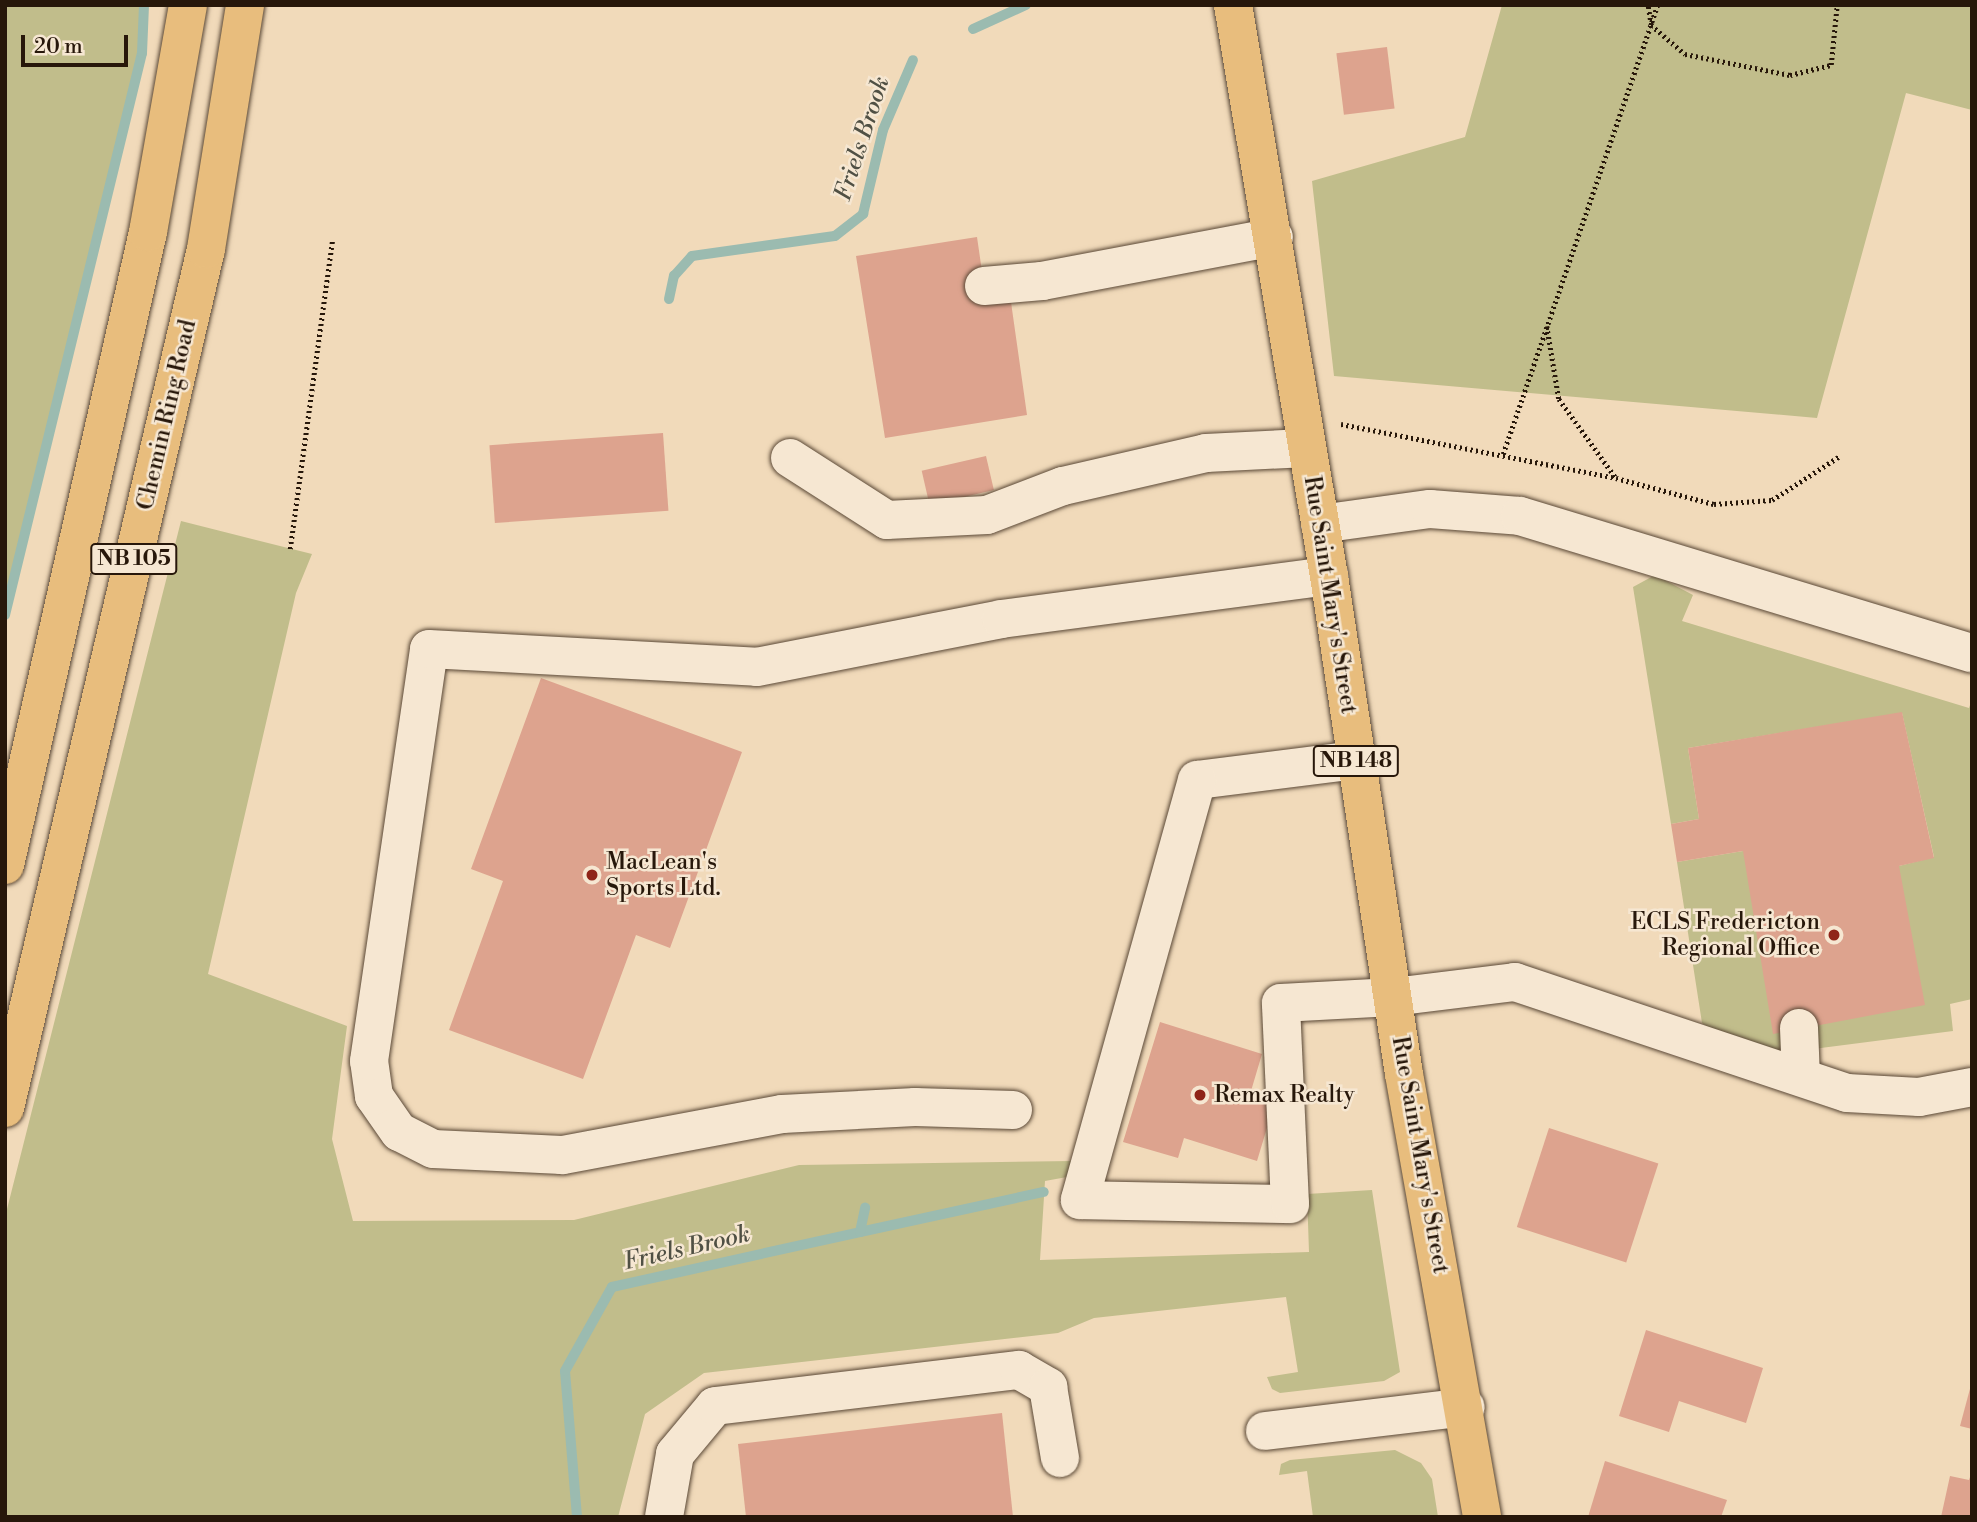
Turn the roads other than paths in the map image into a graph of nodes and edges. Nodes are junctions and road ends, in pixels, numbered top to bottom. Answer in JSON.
{"nodes":[{"id":1,"x":188,"y":5,"type":"edge"},
{"id":2,"x":245,"y":5,"type":"edge"},
{"id":3,"x":1233,"y":5,"type":"edge"},
{"id":4,"x":1274,"y":237,"type":"junction"},
{"id":5,"x":984,"y":286,"type":"dead end"},
{"id":6,"x":1306,"y":449,"type":"junction"},
{"id":7,"x":790,"y":458,"type":"dead end"},
{"id":8,"x":1320,"y":524,"type":"junction"},
{"id":9,"x":1329,"y":576,"type":"junction"},
{"id":10,"x":1972,"y":653,"type":"edge"},
{"id":11,"x":1356,"y":760,"type":"junction"},
{"id":12,"x":5,"y":865,"type":"edge"},
{"id":13,"x":1393,"y":997,"type":"junction"},
{"id":14,"x":1799,"y":1028,"type":"dead end"},
{"id":15,"x":1801,"y":1077,"type":"junction"},
{"id":16,"x":1972,"y":1087,"type":"edge"},
{"id":17,"x":5,"y":1108,"type":"edge"},
{"id":18,"x":1013,"y":1110,"type":"dead end"},
{"id":19,"x":1466,"y":1407,"type":"junction"},
{"id":20,"x":1265,"y":1431,"type":"dead end"},
{"id":21,"x":1060,"y":1458,"type":"dead end"},
{"id":22,"x":664,"y":1517,"type":"edge"},
{"id":23,"x":1482,"y":1517,"type":"edge"}],
"edges":[{"from":1,"to":12,"type":"main road","number":"NB 105"},
{"from":2,"to":17,"type":"main road","name":"Chemin Ring Road","number":"NB 105"},
{"from":3,"to":4,"type":"main road","name":"Rue Saint Mary's Street","number":"NB 148"},
{"from":4,"to":5,"type":"lane"},
{"from":4,"to":6,"type":"main road","name":"Rue Saint Mary's Street","number":"NB 148"},
{"from":6,"to":7,"type":"lane"},
{"from":6,"to":8,"type":"main road","name":"Rue Saint Mary's Street","number":"NB 148"},
{"from":8,"to":9,"type":"main road","name":"Rue Saint Mary's Street","number":"NB 148"},
{"from":8,"to":10,"type":"lane"},
{"from":9,"to":11,"type":"main road","name":"Rue Saint Mary's Street","number":"NB 148"},
{"from":9,"to":18,"type":"lane"},
{"from":11,"to":13,"type":"main road","name":"Rue Saint Mary's Street","number":"NB 148"},
{"from":11,"to":13,"type":"lane"},
{"from":13,"to":15,"type":"lane"},
{"from":13,"to":19,"type":"main road","name":"Rue Saint Mary's Street","number":"NB 148"},
{"from":14,"to":15,"type":"lane"},
{"from":15,"to":16,"type":"lane"},
{"from":19,"to":20,"type":"lane"},
{"from":19,"to":23,"type":"main road","name":"Rue Saint Mary's Street","number":"NB 148"},
{"from":21,"to":22,"type":"lane"}]}
